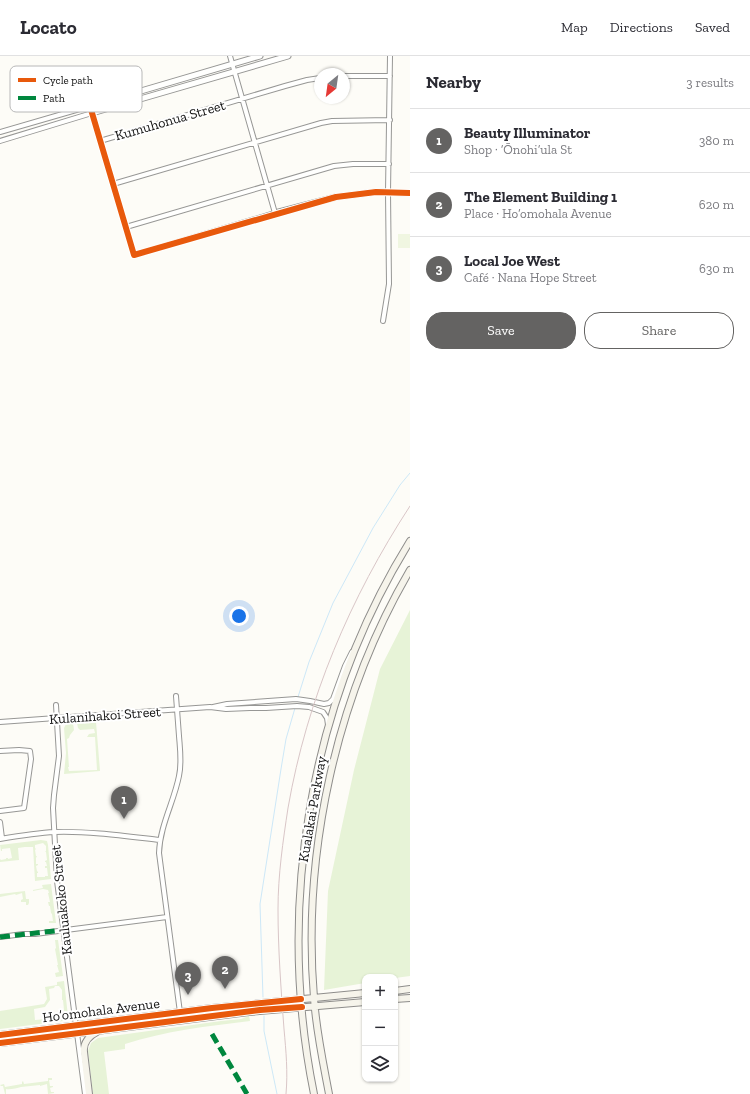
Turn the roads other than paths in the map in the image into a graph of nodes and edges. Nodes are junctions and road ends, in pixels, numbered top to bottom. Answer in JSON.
{"nodes":[{"id":1,"x":230,"y":56,"type":"edge"},
{"id":2,"x":260,"y":56,"type":"edge"},
{"id":3,"x":288,"y":56,"type":"edge"},
{"id":4,"x":390,"y":56,"type":"edge"},
{"id":5,"x":232,"y":64,"type":"junction"},
{"id":6,"x":234,"y":71,"type":"junction"},
{"id":7,"x":350,"y":76,"type":"edge"},
{"id":8,"x":390,"y":76,"type":"junction"},
{"id":9,"x":314,"y":79,"type":"edge"},
{"id":10,"x":142,"y":91,"type":"edge"},
{"id":11,"x":142,"y":98,"type":"edge"},
{"id":12,"x":241,"y":99,"type":"junction"},
{"id":13,"x":69,"y":112,"type":"edge"},
{"id":14,"x":95,"y":112,"type":"edge"},
{"id":15,"x":92,"y":113,"type":"junction"},
{"id":16,"x":390,"y":120,"type":"junction"},
{"id":17,"x":0,"y":132,"type":"edge"},
{"id":18,"x":0,"y":140,"type":"edge"},
{"id":19,"x":100,"y":141,"type":"junction"},
{"id":20,"x":254,"y":142,"type":"junction"},
{"id":21,"x":389,"y":164,"type":"junction"},
{"id":22,"x":113,"y":184,"type":"junction"},
{"id":23,"x":267,"y":185,"type":"junction"},
{"id":24,"x":388,"y":192,"type":"junction"},
{"id":25,"x":410,"y":193,"type":"edge"},
{"id":26,"x":275,"y":214,"type":"junction"},
{"id":27,"x":126,"y":227,"type":"junction"},
{"id":28,"x":383,"y":321,"type":"dead end"},
{"id":29,"x":410,"y":541,"type":"edge"},
{"id":30,"x":410,"y":570,"type":"edge"},
{"id":31,"x":363,"y":632,"type":"junction"},
{"id":32,"x":176,"y":696,"type":"dead end"},
{"id":33,"x":56,"y":705,"type":"dead end"},
{"id":34,"x":210,"y":707,"type":"junction"},
{"id":35,"x":177,"y":710,"type":"junction"},
{"id":36,"x":57,"y":718,"type":"junction"},
{"id":37,"x":0,"y":722,"type":"edge"},
{"id":38,"x":327,"y":730,"type":"junction"},
{"id":39,"x":0,"y":751,"type":"edge"},
{"id":40,"x":0,"y":811,"type":"edge"},
{"id":41,"x":0,"y":822,"type":"edge"},
{"id":42,"x":54,"y":832,"type":"junction"},
{"id":43,"x":1,"y":839,"type":"edge"},
{"id":44,"x":160,"y":840,"type":"junction"},
{"id":45,"x":167,"y":917,"type":"junction"},
{"id":46,"x":63,"y":930,"type":"junction"},
{"id":47,"x":0,"y":937,"type":"edge"},
{"id":48,"x":410,"y":990,"type":"edge"},
{"id":49,"x":398,"y":991,"type":"edge"},
{"id":50,"x":362,"y":994,"type":"edge"},
{"id":51,"x":314,"y":998,"type":"junction"},
{"id":52,"x":410,"y":998,"type":"edge"},
{"id":53,"x":301,"y":999,"type":"junction"},
{"id":54,"x":398,"y":999,"type":"edge"},
{"id":55,"x":362,"y":1002,"type":"edge"},
{"id":56,"x":314,"y":1006,"type":"junction"},
{"id":57,"x":302,"y":1007,"type":"junction"},
{"id":58,"x":179,"y":1012,"type":"junction"},
{"id":59,"x":180,"y":1020,"type":"junction"},
{"id":60,"x":76,"y":1025,"type":"junction"},
{"id":61,"x":103,"y":1030,"type":"junction"},
{"id":62,"x":77,"y":1033,"type":"junction"},
{"id":63,"x":0,"y":1035,"type":"edge"},
{"id":64,"x":0,"y":1043,"type":"edge"},
{"id":65,"x":85,"y":1094,"type":"edge"},
{"id":66,"x":89,"y":1094,"type":"edge"},
{"id":67,"x":314,"y":1094,"type":"edge"},
{"id":68,"x":329,"y":1094,"type":"edge"}],
"edges":[{"from":1,"to":5,"type":"street"},
{"from":2,"to":5,"type":"street"},
{"from":3,"to":6,"type":"street"},
{"from":4,"to":8,"type":"street"},
{"from":5,"to":6,"type":"street"},
{"from":5,"to":10,"type":"street"},
{"from":6,"to":11,"type":"street"},
{"from":6,"to":12,"type":"street"},
{"from":7,"to":8,"type":"street"},
{"from":8,"to":16,"type":"street"},
{"from":9,"to":12,"type":"street","name":"Kumuhonua Street"},
{"from":12,"to":19,"type":"street","name":"Kumuhonua Street"},
{"from":12,"to":20,"type":"street"},
{"from":13,"to":17,"type":"street"},
{"from":14,"to":15,"type":"street"},
{"from":15,"to":18,"type":"street"},
{"from":15,"to":19,"type":"street"},
{"from":16,"to":20,"type":"street"},
{"from":16,"to":21,"type":"street"},
{"from":19,"to":22,"type":"street"},
{"from":20,"to":22,"type":"street"},
{"from":20,"to":23,"type":"street"},
{"from":21,"to":23,"type":"street"},
{"from":21,"to":24,"type":"street"},
{"from":22,"to":27,"type":"street"},
{"from":23,"to":26,"type":"street"},
{"from":23,"to":27,"type":"street"},
{"from":24,"to":25,"type":"street"},
{"from":24,"to":26,"type":"street"},
{"from":24,"to":28,"type":"street"},
{"from":26,"to":27,"type":"street"},
{"from":29,"to":31,"type":"main road","name":"Kualakai Parkway"},
{"from":30,"to":51,"type":"main road","name":"Kualakai Parkway"},
{"from":31,"to":34,"type":"street","name":"Kulanihakoi Street"},
{"from":31,"to":38,"type":"main road","name":"Kualakai Parkway"},
{"from":32,"to":35,"type":"street"},
{"from":33,"to":36,"type":"street","name":"Kauluakoko Street"},
{"from":34,"to":35,"type":"street","name":"Kulanihakoi Street"},
{"from":34,"to":38,"type":"street","name":"Kulanihakoi Street"},
{"from":35,"to":36,"type":"street","name":"Kulanihakoi Street"},
{"from":35,"to":44,"type":"street"},
{"from":36,"to":37,"type":"street","name":"Kulanihakoi Street"},
{"from":36,"to":42,"type":"street","name":"Kauluakoko Street"},
{"from":38,"to":53,"type":"main road","name":"Kualakai Parkway"},
{"from":39,"to":40,"type":"street"},
{"from":41,"to":43,"type":"street"},
{"from":42,"to":43,"type":"street"},
{"from":42,"to":44,"type":"street"},
{"from":42,"to":46,"type":"street","name":"Kauluakoko Street"},
{"from":44,"to":45,"type":"street"},
{"from":45,"to":46,"type":"street"},
{"from":45,"to":58,"type":"street"},
{"from":46,"to":47,"type":"street"},
{"from":46,"to":60,"type":"street","name":"Kauluakoko Street"},
{"from":48,"to":49,"type":"main road"},
{"from":50,"to":51,"type":"main road","name":"Ho’omohala Avenue"},
{"from":51,"to":53,"type":"main road","name":"Ho’omohala Avenue"},
{"from":51,"to":56,"type":"main road","name":"Kualakai Parkway"},
{"from":52,"to":54,"type":"main road"},
{"from":53,"to":57,"type":"main road","name":"Kualakai Parkway"},
{"from":53,"to":58,"type":"main road","name":"Ho’omohala Avenue"},
{"from":55,"to":56,"type":"main road","name":"Ho’omohala Avenue"},
{"from":56,"to":57,"type":"main road","name":"Ho’omohala Avenue"},
{"from":56,"to":68,"type":"main road","name":"Kualakai Parkway"},
{"from":57,"to":59,"type":"main road","name":"Ho’omohala Avenue"},
{"from":57,"to":67,"type":"main road","name":"Kualakai Parkway"},
{"from":58,"to":59,"type":"street"},
{"from":58,"to":60,"type":"main road","name":"Ho’omohala Avenue"},
{"from":59,"to":61,"type":"main road","name":"Ho’omohala Avenue"},
{"from":60,"to":62,"type":"street","name":"Kauluakoko Street"},
{"from":60,"to":63,"type":"main road","name":"Ho’omohala Avenue"},
{"from":61,"to":62,"type":"main road","name":"Ho’omohala Avenue"},
{"from":61,"to":66,"type":"main road"},
{"from":62,"to":64,"type":"main road","name":"Ho’omohala Avenue"},
{"from":62,"to":65,"type":"street","name":"Kauluakoko Street"}]}
